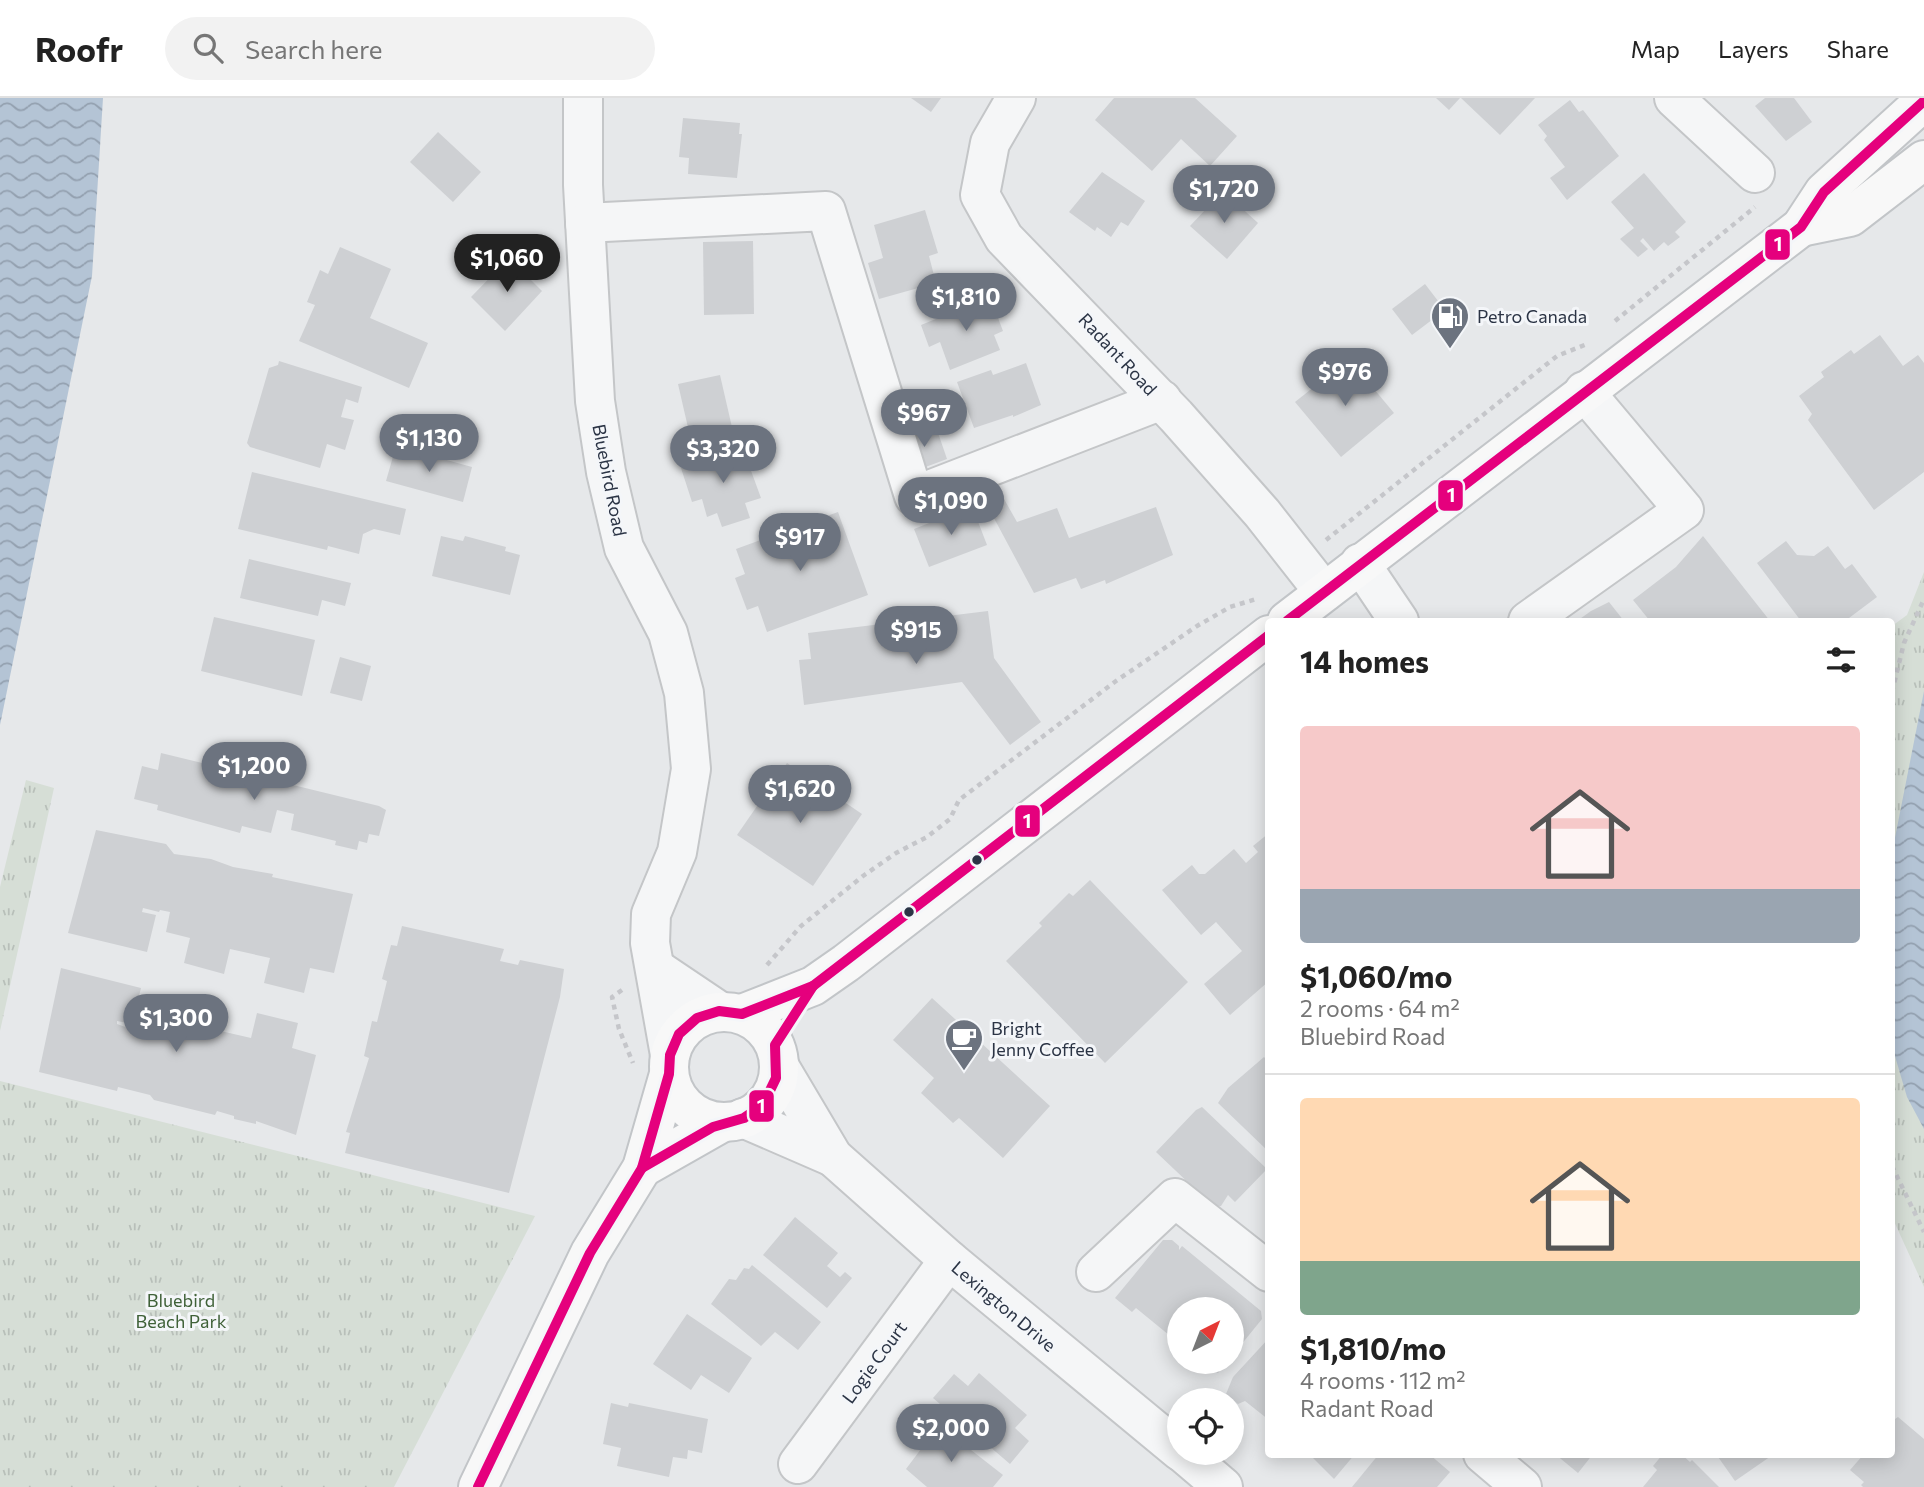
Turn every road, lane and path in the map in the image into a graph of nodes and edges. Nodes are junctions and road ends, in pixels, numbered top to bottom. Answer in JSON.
{"nodes":[{"id":1,"x":583,"y":98,"type":"edge"},
{"id":2,"x":1016,"y":98,"type":"edge"},
{"id":3,"x":1674,"y":98,"type":"edge"},
{"id":4,"x":1924,"y":100,"type":"edge"},
{"id":5,"x":1924,"y":160,"type":"edge"},
{"id":6,"x":1755,"y":173,"type":"dead end"},
{"id":7,"x":585,"y":223,"type":"junction"},
{"id":8,"x":1801,"y":227,"type":"junction"},
{"id":9,"x":1584,"y":391,"type":"junction"},
{"id":10,"x":1162,"y":400,"type":"junction"},
{"id":11,"x":1360,"y":564,"type":"junction"},
{"id":12,"x":1324,"y":592,"type":"junction"},
{"id":13,"x":1924,"y":599,"type":"edge"},
{"id":14,"x":1291,"y":618,"type":"edge"},
{"id":15,"x":1397,"y":618,"type":"edge"},
{"id":16,"x":1532,"y":618,"type":"edge"},
{"id":17,"x":1265,"y":638,"type":"edge"},
{"id":18,"x":1895,"y":680,"type":"edge"},
{"id":19,"x":655,"y":968,"type":"junction"},
{"id":20,"x":813,"y":986,"type":"junction"},
{"id":21,"x":730,"y":1013,"type":"junction"},
{"id":22,"x":777,"y":1056,"type":"junction"},
{"id":23,"x":669,"y":1065,"type":"junction"},
{"id":24,"x":733,"y":1120,"type":"junction"},
{"id":25,"x":832,"y":1157,"type":"junction"},
{"id":26,"x":642,"y":1168,"type":"junction"},
{"id":27,"x":1895,"y":1172,"type":"edge"},
{"id":28,"x":1924,"y":1233,"type":"edge"},
{"id":29,"x":1261,"y":1254,"type":"edge"},
{"id":30,"x":949,"y":1260,"type":"junction"},
{"id":31,"x":1096,"y":1272,"type":"dead end"},
{"id":32,"x":1167,"y":1440,"type":"edge"},
{"id":33,"x":1488,"y":1458,"type":"edge"},
{"id":34,"x":798,"y":1464,"type":"dead end"},
{"id":35,"x":1197,"y":1465,"type":"edge"},
{"id":36,"x":478,"y":1487,"type":"edge"},
{"id":37,"x":1223,"y":1487,"type":"edge"},
{"id":38,"x":1522,"y":1487,"type":"edge"}],
"edges":[{"from":1,"to":7,"type":"street","name":"Bluebird Road"},
{"from":2,"to":10,"type":"street","name":"Radant Road"},
{"from":3,"to":6,"type":"street"},
{"from":4,"to":8,"type":"main road"},
{"from":5,"to":8,"type":"main road"},
{"from":7,"to":10,"type":"street"},
{"from":7,"to":19,"type":"street","name":"Bluebird Road"},
{"from":8,"to":9,"type":"main road"},
{"from":9,"to":11,"type":"main road"},
{"from":9,"to":16,"type":"street"},
{"from":10,"to":12,"type":"street","name":"Radant Road"},
{"from":11,"to":12,"type":"main road"},
{"from":11,"to":15,"type":"street"},
{"from":12,"to":14,"type":"main road"},
{"from":13,"to":18,"type":"path"},
{"from":17,"to":20,"type":"main road"},
{"from":19,"to":21,"type":"street"},
{"from":19,"to":23,"type":"street","name":"Bluebird Road"},
{"from":20,"to":21,"type":"main road"},
{"from":20,"to":22,"type":"main road"},
{"from":21,"to":22,"type":"main road"},
{"from":21,"to":23,"type":"main road"},
{"from":22,"to":24,"type":"main road"},
{"from":22,"to":25,"type":"street","name":"Lexington Drive"},
{"from":23,"to":24,"type":"main road"},
{"from":23,"to":26,"type":"main road"},
{"from":24,"to":25,"type":"street","name":"Lexington Drive"},
{"from":24,"to":26,"type":"main road"},
{"from":25,"to":30,"type":"street","name":"Lexington Drive"},
{"from":26,"to":36,"type":"main road"},
{"from":27,"to":28,"type":"path"},
{"from":29,"to":31,"type":"street"},
{"from":30,"to":32,"type":"street","name":"Lexington Drive"},
{"from":30,"to":34,"type":"street","name":"Logie Court"},
{"from":33,"to":38,"type":"street"},
{"from":35,"to":37,"type":"street","name":"Lexington Drive"}]}
